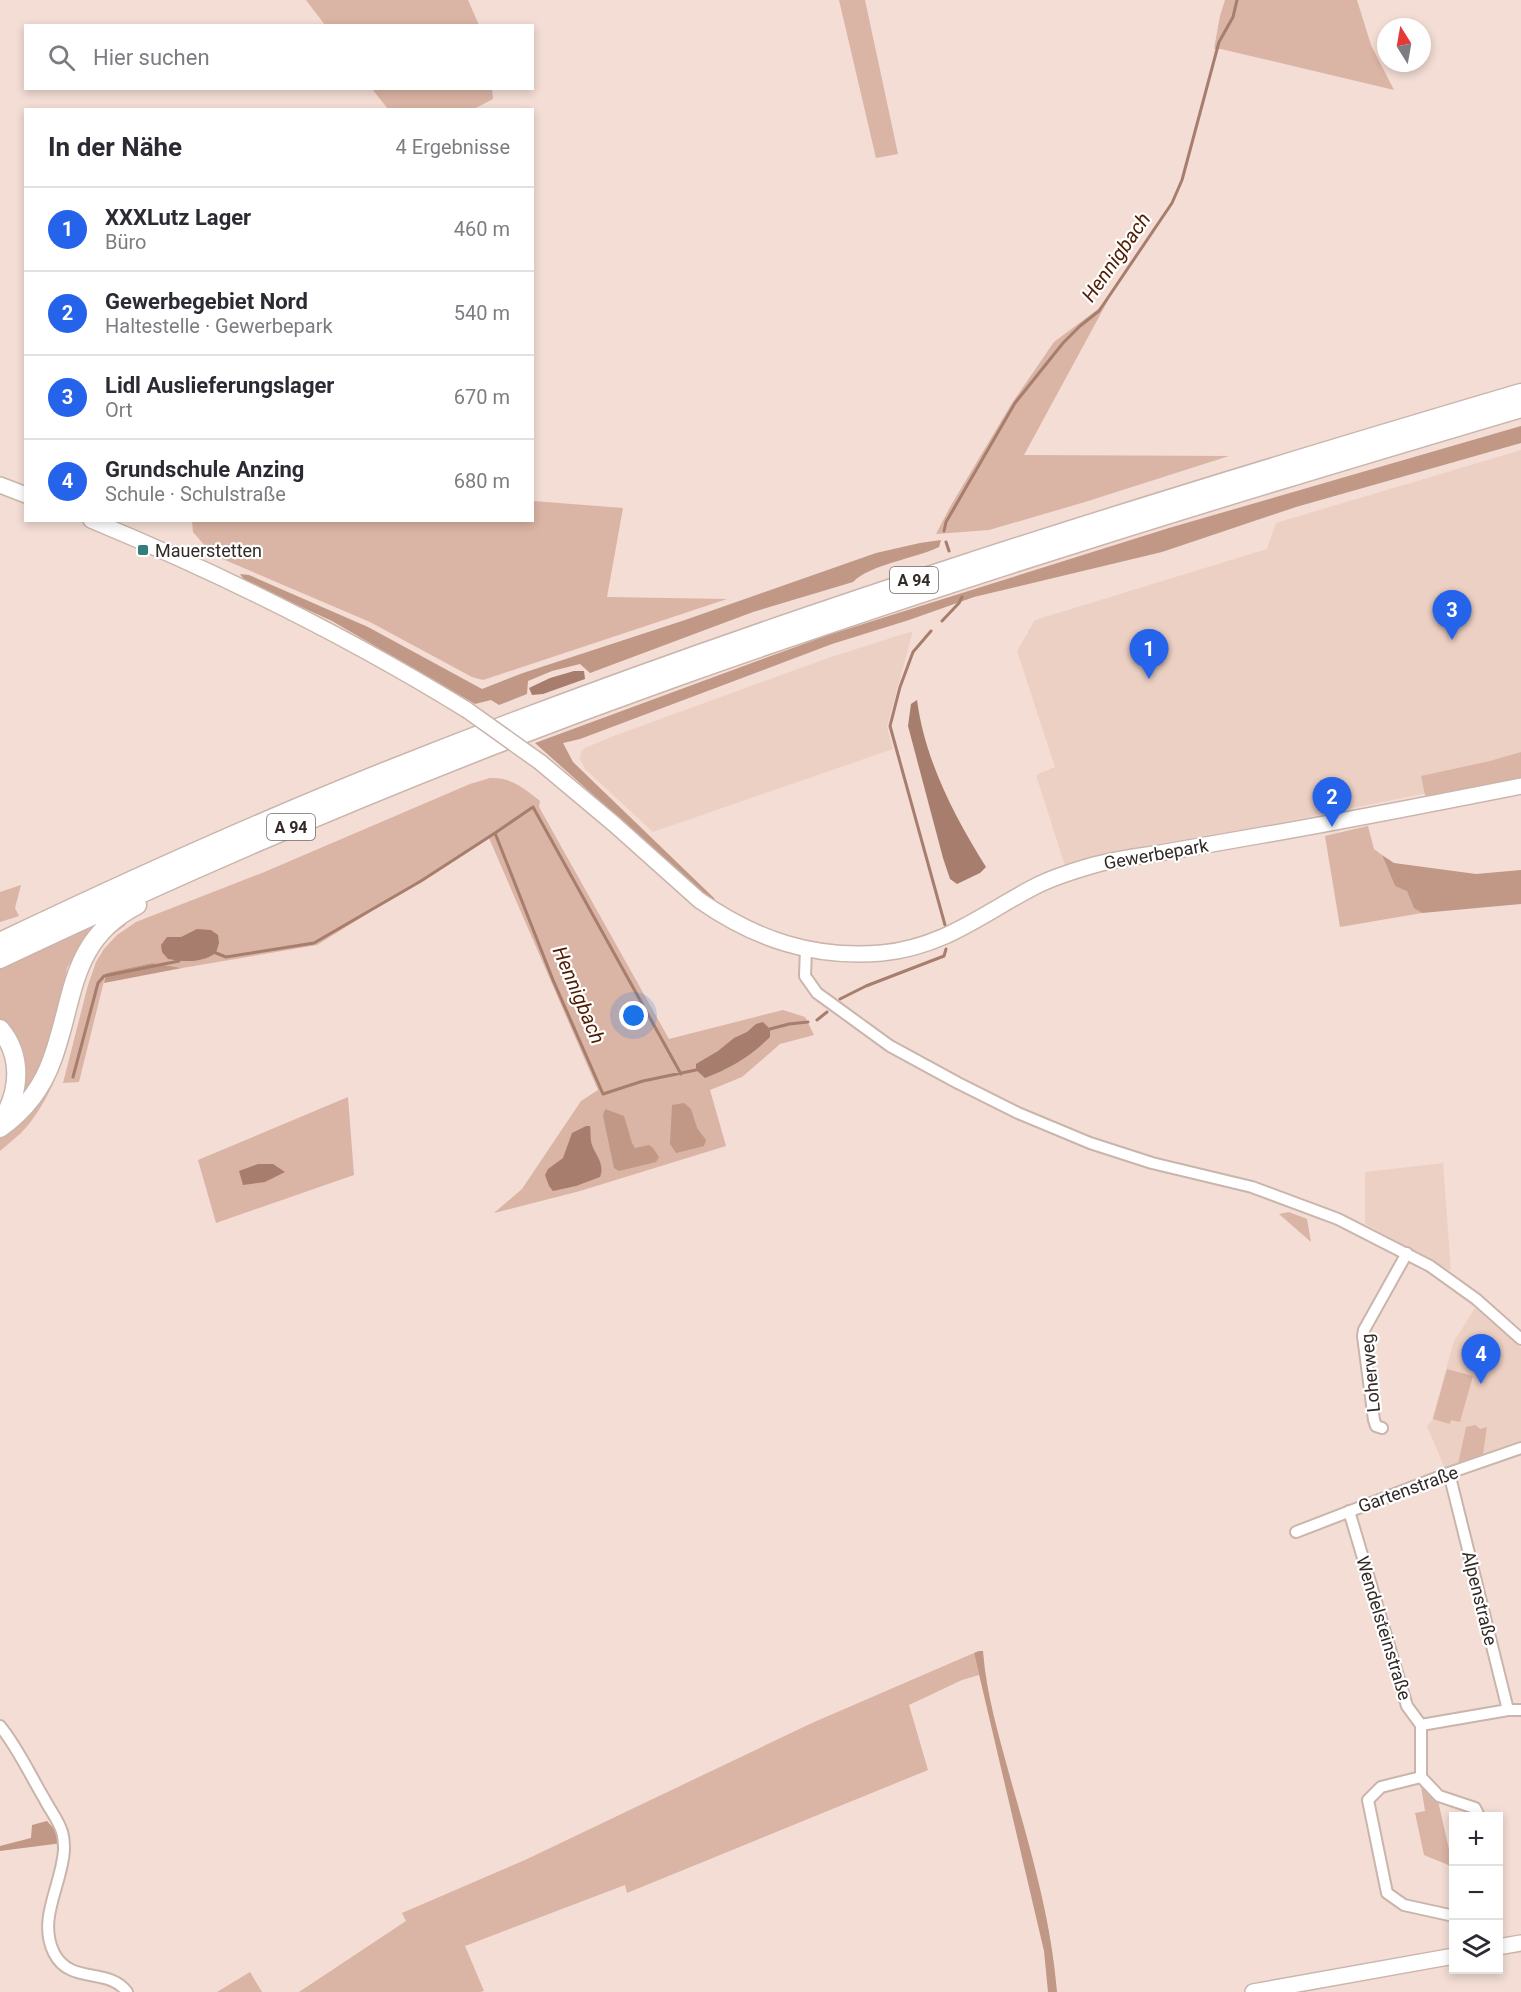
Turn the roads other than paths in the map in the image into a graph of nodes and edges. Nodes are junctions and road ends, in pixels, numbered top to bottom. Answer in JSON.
{"nodes":[{"id":1,"x":1521,"y":393,"type":"edge"},
{"id":2,"x":1521,"y":408,"type":"edge"},
{"id":3,"x":0,"y":485,"type":"edge"},
{"id":4,"x":24,"y":494,"type":"edge"},
{"id":5,"x":96,"y":522,"type":"edge"},
{"id":6,"x":1521,"y":786,"type":"edge"},
{"id":7,"x":168,"y":880,"type":"junction"},
{"id":8,"x":84,"y":902,"type":"junction"},
{"id":9,"x":0,"y":928,"type":"edge"},
{"id":10,"x":0,"y":942,"type":"edge"},
{"id":11,"x":806,"y":949,"type":"junction"},
{"id":12,"x":0,"y":959,"type":"edge"},
{"id":13,"x":0,"y":1029,"type":"edge"},
{"id":14,"x":0,"y":1126,"type":"edge"},
{"id":15,"x":1407,"y":1253,"type":"junction"},
{"id":16,"x":1521,"y":1339,"type":"edge"},
{"id":17,"x":1382,"y":1428,"type":"dead end"},
{"id":18,"x":1521,"y":1448,"type":"edge"},
{"id":19,"x":1449,"y":1473,"type":"junction"},
{"id":20,"x":1349,"y":1511,"type":"junction"},
{"id":21,"x":1296,"y":1532,"type":"dead end"},
{"id":22,"x":1508,"y":1710,"type":"junction"},
{"id":23,"x":1521,"y":1710,"type":"edge"},
{"id":24,"x":1421,"y":1725,"type":"junction"},
{"id":25,"x":0,"y":1726,"type":"edge"},
{"id":26,"x":1421,"y":1777,"type":"junction"},
{"id":27,"x":1477,"y":1812,"type":"edge"},
{"id":28,"x":1449,"y":1915,"type":"edge"},
{"id":29,"x":1521,"y":1943,"type":"edge"},
{"id":30,"x":1503,"y":1946,"type":"edge"},
{"id":31,"x":1449,"y":1957,"type":"edge"},
{"id":32,"x":127,"y":1992,"type":"edge"},
{"id":33,"x":1253,"y":1992,"type":"edge"}],
"edges":[{"from":1,"to":8,"type":"highway","number":"A 94"},
{"from":2,"to":7,"type":"highway","number":"A 94"},
{"from":3,"to":4,"type":"street"},
{"from":5,"to":11,"type":"street","name":"Gewerbepark","bridge":true},
{"from":6,"to":11,"type":"street","name":"Gewerbepark"},
{"from":7,"to":12,"type":"highway","number":"A 94"},
{"from":7,"to":14,"type":"highway"},
{"from":8,"to":9,"type":"highway"},
{"from":8,"to":10,"type":"highway","number":"A 94"},
{"from":11,"to":15,"type":"street"},
{"from":13,"to":14,"type":"highway"},
{"from":15,"to":16,"type":"street"},
{"from":15,"to":17,"type":"street","name":"Loherweg"},
{"from":18,"to":19,"type":"street","name":"Gartenstraße"},
{"from":19,"to":20,"type":"street","name":"Gartenstraße"},
{"from":19,"to":22,"type":"street","name":"Alpenstraße"},
{"from":20,"to":21,"type":"street","name":"Gartenstraße"},
{"from":20,"to":24,"type":"street","name":"Wendelsteinstraße"},
{"from":22,"to":23,"type":"street"},
{"from":22,"to":24,"type":"street"},
{"from":24,"to":26,"type":"street"},
{"from":25,"to":32,"type":"street"},
{"from":26,"to":27,"type":"street"},
{"from":26,"to":28,"type":"street"},
{"from":29,"to":30,"type":"street"},
{"from":31,"to":33,"type":"street"}]}
